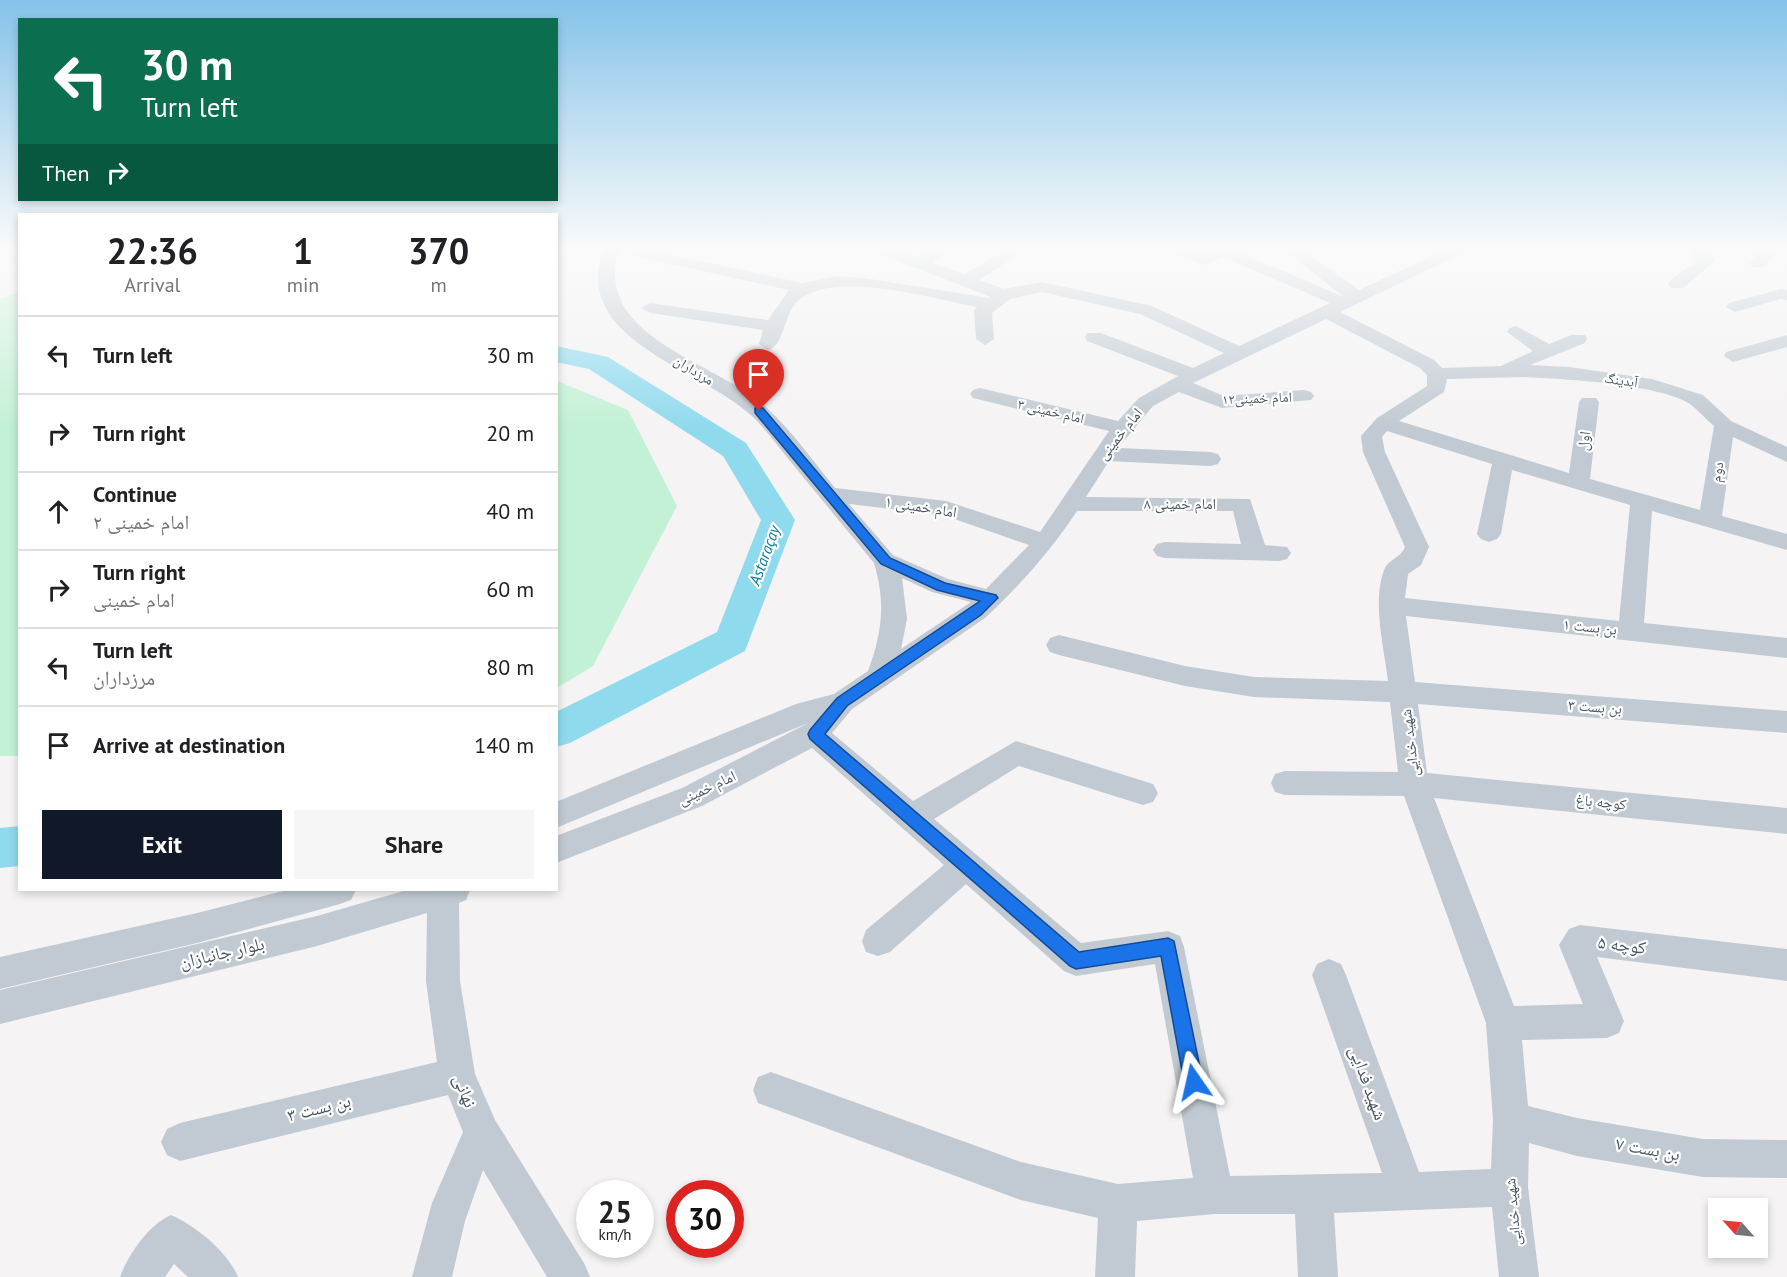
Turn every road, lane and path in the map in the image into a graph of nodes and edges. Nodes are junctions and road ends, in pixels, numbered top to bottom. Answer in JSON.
{"nodes":[{"id":1,"x":616,"y":308,"type":"edge"},
{"id":2,"x":650,"y":308,"type":"dead end"},
{"id":3,"x":781,"y":308,"type":"edge"},
{"id":4,"x":987,"y":308,"type":"edge"},
{"id":5,"x":1135,"y":308,"type":"edge"},
{"id":6,"x":1336,"y":308,"type":"edge"},
{"id":7,"x":1348,"y":308,"type":"edge"},
{"id":8,"x":774,"y":326,"type":"junction"},
{"id":9,"x":1516,"y":332,"type":"dead end"},
{"id":10,"x":1094,"y":337,"type":"dead end"},
{"id":11,"x":985,"y":339,"type":"dead end"},
{"id":12,"x":1578,"y":339,"type":"dead end"},
{"id":13,"x":1787,"y":341,"type":"edge"},
{"id":14,"x":768,"y":344,"type":"dead end"},
{"id":15,"x":1548,"y":352,"type":"junction"},
{"id":16,"x":1241,"y":354,"type":"junction"},
{"id":17,"x":1733,"y":356,"type":"dead end"},
{"id":18,"x":1501,"y":370,"type":"junction"},
{"id":19,"x":1437,"y":374,"type":"junction"},
{"id":20,"x":1185,"y":379,"type":"junction"},
{"id":21,"x":980,"y":394,"type":"dead end"},
{"id":22,"x":1304,"y":396,"type":"dead end"},
{"id":23,"x":1589,"y":402,"type":"dead end"},
{"id":24,"x":1384,"y":423,"type":"junction"},
{"id":25,"x":1724,"y":425,"type":"junction"},
{"id":26,"x":1123,"y":428,"type":"junction"},
{"id":27,"x":1103,"y":454,"type":"junction"},
{"id":28,"x":1787,"y":455,"type":"edge"},
{"id":29,"x":1210,"y":459,"type":"dead end"},
{"id":30,"x":1503,"y":461,"type":"junction"},
{"id":31,"x":1579,"y":480,"type":"junction"},
{"id":32,"x":829,"y":494,"type":"junction"},
{"id":33,"x":1642,"y":499,"type":"junction"},
{"id":34,"x":1070,"y":504,"type":"junction"},
{"id":35,"x":1710,"y":518,"type":"junction"},
{"id":36,"x":1489,"y":534,"type":"dead end"},
{"id":37,"x":1045,"y":542,"type":"junction"},
{"id":38,"x":1787,"y":542,"type":"edge"},
{"id":39,"x":1165,"y":550,"type":"dead end"},
{"id":40,"x":1255,"y":551,"type":"junction"},
{"id":41,"x":1279,"y":553,"type":"dead end"},
{"id":42,"x":885,"y":561,"type":"junction"},
{"id":43,"x":991,"y":598,"type":"junction"},
{"id":44,"x":1392,"y":606,"type":"junction"},
{"id":45,"x":1631,"y":631,"type":"junction"},
{"id":46,"x":1059,"y":645,"type":"dead end"},
{"id":47,"x":1787,"y":648,"type":"edge"},
{"id":48,"x":879,"y":677,"type":"junction"},
{"id":49,"x":1404,"y":692,"type":"junction"},
{"id":50,"x":842,"y":702,"type":"junction"},
{"id":51,"x":1787,"y":722,"type":"edge"},
{"id":52,"x":815,"y":734,"type":"junction"},
{"id":53,"x":1285,"y":783,"type":"dead end"},
{"id":54,"x":1414,"y":784,"type":"junction"},
{"id":55,"x":1143,"y":794,"type":"dead end"},
{"id":56,"x":558,"y":814,"type":"edge"},
{"id":57,"x":911,"y":818,"type":"junction"},
{"id":58,"x":1787,"y":821,"type":"edge"},
{"id":59,"x":558,"y":849,"type":"edge"},
{"id":60,"x":966,"y":865,"type":"junction"},
{"id":61,"x":336,"y":891,"type":"edge"},
{"id":62,"x":447,"y":891,"type":"edge"},
{"id":63,"x":878,"y":941,"type":"dead end"},
{"id":64,"x":1787,"y":965,"type":"edge"},
{"id":65,"x":0,"y":973,"type":"edge"},
{"id":66,"x":1329,"y":975,"type":"dead end"},
{"id":67,"x":0,"y":1007,"type":"edge"},
{"id":68,"x":1503,"y":1023,"type":"junction"},
{"id":69,"x":457,"y":1075,"type":"junction"},
{"id":70,"x":771,"y":1090,"type":"dead end"},
{"id":71,"x":1511,"y":1120,"type":"junction"},
{"id":72,"x":482,"y":1134,"type":"junction"},
{"id":73,"x":180,"y":1142,"type":"dead end"},
{"id":74,"x":1787,"y":1159,"type":"edge"},
{"id":75,"x":1509,"y":1187,"type":"junction"},
{"id":76,"x":1407,"y":1191,"type":"junction"},
{"id":77,"x":1215,"y":1195,"type":"junction"},
{"id":78,"x":1314,"y":1195,"type":"junction"},
{"id":79,"x":1118,"y":1203,"type":"junction"},
{"id":80,"x":140,"y":1277,"type":"edge"},
{"id":81,"x":218,"y":1277,"type":"edge"},
{"id":82,"x":432,"y":1277,"type":"edge"},
{"id":83,"x":570,"y":1277,"type":"edge"},
{"id":84,"x":1115,"y":1277,"type":"edge"},
{"id":85,"x":1318,"y":1277,"type":"edge"},
{"id":86,"x":1519,"y":1277,"type":"edge"}],
"edges":[{"from":1,"to":32,"type":"street","name":"مرزداران"},
{"from":2,"to":8,"type":"street"},
{"from":3,"to":8,"type":"street"},
{"from":4,"to":11,"type":"street"},
{"from":5,"to":16,"type":"street"},
{"from":6,"to":16,"type":"street","name":"امام خمینی"},
{"from":7,"to":19,"type":"street"},
{"from":8,"to":14,"type":"street"},
{"from":9,"to":15,"type":"street"},
{"from":10,"to":20,"type":"street","name":"امام خمینی۱۲"},
{"from":12,"to":15,"type":"street"},
{"from":13,"to":17,"type":"street"},
{"from":15,"to":18,"type":"street"},
{"from":16,"to":20,"type":"street","name":"امام خمینی"},
{"from":18,"to":19,"type":"street","name":"آبدینگ"},
{"from":18,"to":25,"type":"street","name":"آبدینگ"},
{"from":19,"to":24,"type":"street"},
{"from":20,"to":22,"type":"street","name":"امام خمینی۱۲"},
{"from":20,"to":26,"type":"street","name":"امام خمینی"},
{"from":21,"to":26,"type":"street","name":"امام خمینی ۳"},
{"from":23,"to":31,"type":"street","name":"اول"},
{"from":24,"to":30,"type":"street"},
{"from":24,"to":44,"type":"street","name":"شهید خدایی"},
{"from":25,"to":28,"type":"street","name":"آبدینگ"},
{"from":25,"to":35,"type":"street","name":"دوم"},
{"from":26,"to":27,"type":"street","name":"امام خمینی"},
{"from":27,"to":29,"type":"street"},
{"from":27,"to":34,"type":"street","name":"امام خمینی"},
{"from":30,"to":31,"type":"street"},
{"from":30,"to":36,"type":"street"},
{"from":31,"to":33,"type":"street"},
{"from":32,"to":37,"type":"street","name":"امام خمینی ۱"},
{"from":32,"to":42,"type":"street","name":"مرزداران"},
{"from":33,"to":35,"type":"street"},
{"from":33,"to":45,"type":"street"},
{"from":34,"to":37,"type":"street","name":"امام خمینی"},
{"from":34,"to":40,"type":"street","name":"امام خمینی ۸"},
{"from":35,"to":38,"type":"street"},
{"from":37,"to":43,"type":"street","name":"امام خمینی"},
{"from":39,"to":40,"type":"street"},
{"from":40,"to":41,"type":"street"},
{"from":42,"to":43,"type":"street","name":"مرزداران"},
{"from":42,"to":48,"type":"street","name":"مرزداران"},
{"from":43,"to":48,"type":"street","name":"امام خمینی"},
{"from":44,"to":45,"type":"street","name":"بن بست ۱"},
{"from":44,"to":49,"type":"street","name":"شهید خدایی"},
{"from":45,"to":47,"type":"street","name":"بن بست ۱"},
{"from":46,"to":49,"type":"street","name":"بن بست ۳"},
{"from":48,"to":50,"type":"street","name":"امام خمینی"},
{"from":49,"to":51,"type":"street","name":"بن بست ۳"},
{"from":49,"to":54,"type":"street","name":"شهید خدایی"},
{"from":50,"to":52,"type":"street","name":"امام خمینی"},
{"from":50,"to":56,"type":"street","name":"امام خمینی"},
{"from":52,"to":57,"type":"street"},
{"from":52,"to":59,"type":"street","name":"امام خمینی"},
{"from":53,"to":54,"type":"street","name":"کوچه باغ"},
{"from":54,"to":58,"type":"street","name":"کوچه باغ"},
{"from":54,"to":68,"type":"street","name":"شهید خدایی"},
{"from":55,"to":57,"type":"street"},
{"from":57,"to":60,"type":"street"},
{"from":60,"to":63,"type":"street"},
{"from":60,"to":77,"type":"street"},
{"from":61,"to":65,"type":"street","name":"بلوار جانبازان"},
{"from":62,"to":67,"type":"street","name":"بلوار جانبازان"},
{"from":62,"to":69,"type":"street","name":"نهانی"},
{"from":64,"to":68,"type":"street","name":"کوچه ۵"},
{"from":66,"to":76,"type":"street","name":"شهید فدایی"},
{"from":68,"to":71,"type":"street","name":"شهید خدایی"},
{"from":69,"to":72,"type":"street","name":"نهانی"},
{"from":69,"to":73,"type":"street","name":"بن بست ۳"},
{"from":70,"to":79,"type":"street"},
{"from":71,"to":74,"type":"street","name":"بن بست ۷"},
{"from":71,"to":75,"type":"street","name":"شهید خدایی"},
{"from":72,"to":82,"type":"street"},
{"from":72,"to":83,"type":"street","name":"نهانی"},
{"from":75,"to":76,"type":"street"},
{"from":75,"to":86,"type":"street","name":"شهید خدایی"},
{"from":76,"to":78,"type":"street"},
{"from":77,"to":78,"type":"street"},
{"from":77,"to":79,"type":"street"},
{"from":78,"to":85,"type":"street"},
{"from":79,"to":84,"type":"street"},
{"from":80,"to":81,"type":"street"}]}
